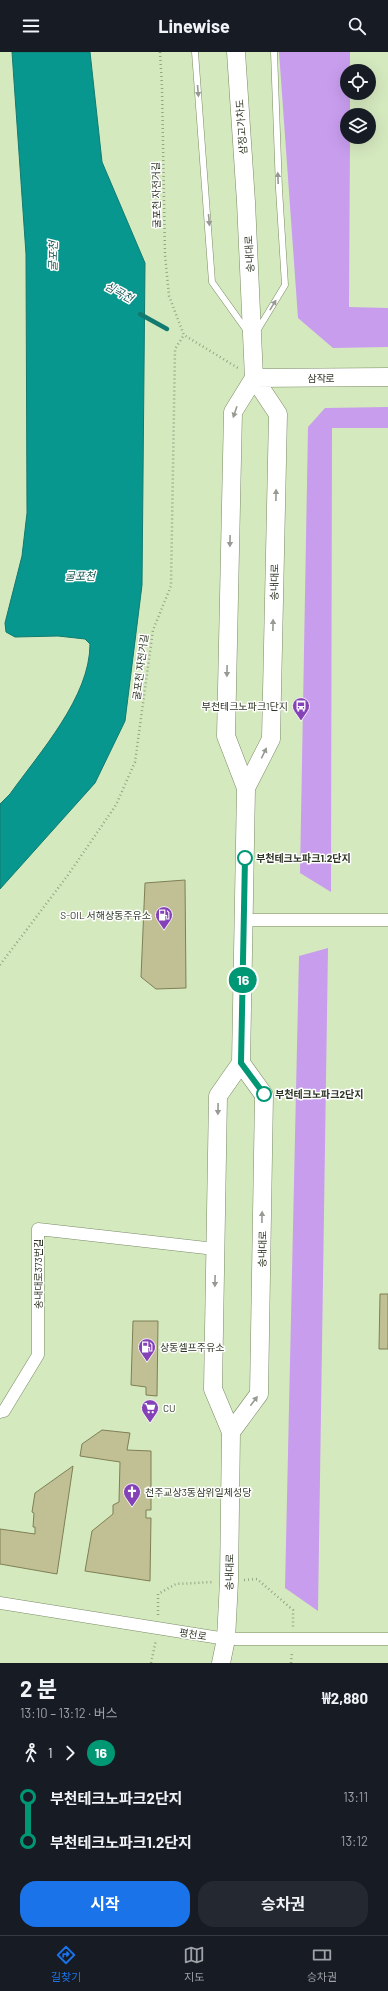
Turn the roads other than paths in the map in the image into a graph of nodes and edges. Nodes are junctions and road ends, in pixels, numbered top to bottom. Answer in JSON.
{"nodes":[{"id":1,"x":195,"y":52,"type":"edge"},
{"id":2,"x":236,"y":52,"type":"edge"},
{"id":3,"x":274,"y":52,"type":"edge"},
{"id":4,"x":246,"y":202,"type":"joint"},
{"id":5,"x":252,"y":338,"type":"junction"},
{"id":6,"x":388,"y":377,"type":"edge"},
{"id":7,"x":254,"y":378,"type":"junction"},
{"id":8,"x":246,"y":788,"type":"junction"},
{"id":9,"x":244,"y":920,"type":"junction"},
{"id":10,"x":388,"y":920,"type":"edge"},
{"id":11,"x":241,"y":1063,"type":"junction"},
{"id":12,"x":215,"y":1250,"type":"junction"},
{"id":13,"x":0,"y":1412,"type":"edge"},
{"id":14,"x":231,"y":1432,"type":"junction"},
{"id":15,"x":0,"y":1603,"type":"edge"},
{"id":16,"x":226,"y":1639,"type":"junction"},
{"id":17,"x":388,"y":1639,"type":"edge"},
{"id":18,"x":221,"y":1663,"type":"edge"}],
"edges":[{"from":1,"to":5,"type":"lane","one_way":true},
{"from":2,"to":4,"type":"street","name":"삼정고가차도"},
{"from":5,"to":3,"type":"lane","one_way":true},
{"from":4,"to":5,"type":"street","name":"송내대로"},
{"from":5,"to":7,"type":"street","name":"송내대로"},
{"from":6,"to":7,"type":"street","name":"삼작로"},
{"from":7,"to":8,"type":"street","name":"송내대로","one_way":true},
{"from":8,"to":7,"type":"street","name":"송내대로","one_way":true},
{"from":8,"to":9,"type":"street","name":"송내대로"},
{"from":9,"to":10,"type":"street"},
{"from":9,"to":11,"type":"street","name":"송내대로"},
{"from":11,"to":12,"type":"street","name":"송내대로","one_way":true},
{"from":14,"to":11,"type":"street","name":"송내대로","one_way":true},
{"from":12,"to":13,"type":"street","name":"송내대로373번길"},
{"from":12,"to":14,"type":"street","name":"송내대로","one_way":true},
{"from":14,"to":16,"type":"street","name":"송내대로"},
{"from":15,"to":16,"type":"street","name":"평천로"},
{"from":16,"to":17,"type":"street","name":"평천로"},
{"from":16,"to":18,"type":"street","name":"송내대로"}]}
